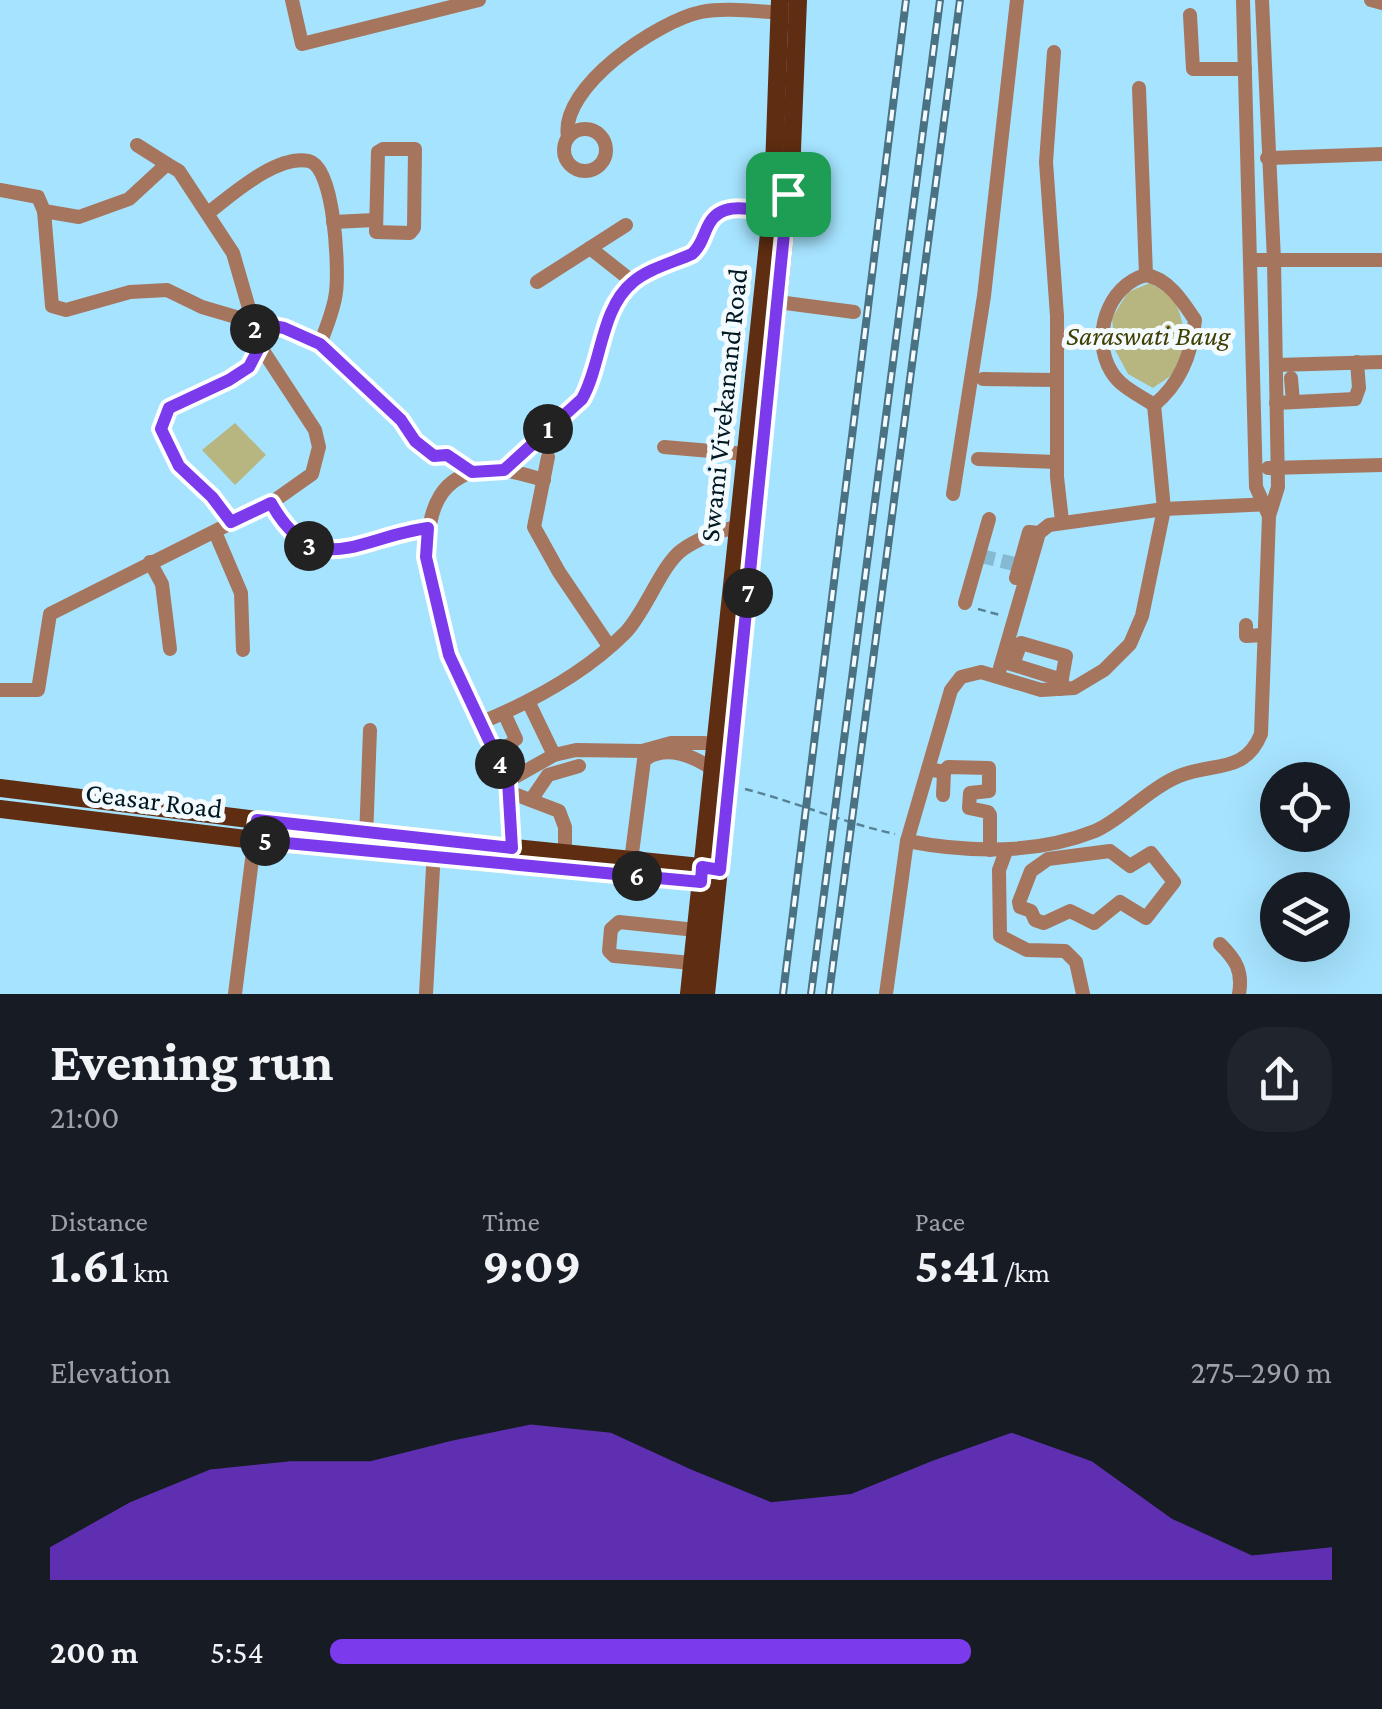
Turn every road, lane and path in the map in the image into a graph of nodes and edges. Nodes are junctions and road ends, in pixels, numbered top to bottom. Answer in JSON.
{"nodes":[{"id":1,"x":292,"y":0,"type":"edge"},
{"id":2,"x":479,"y":0,"type":"edge"},
{"id":3,"x":1017,"y":0,"type":"edge"},
{"id":4,"x":1243,"y":0,"type":"edge"},
{"id":5,"x":1262,"y":0,"type":"edge"},
{"id":6,"x":1370,"y":0,"type":"edge"},
{"id":7,"x":1382,"y":3,"type":"edge"},
{"id":8,"x":703,"y":6,"type":"edge"},
{"id":9,"x":789,"y":7,"type":"edge"},
{"id":10,"x":1190,"y":15,"type":"dead end"},
{"id":11,"x":1054,"y":52,"type":"dead end"},
{"id":12,"x":1245,"y":68,"type":"junction"},
{"id":13,"x":1139,"y":88,"type":"dead end"},
{"id":14,"x":568,"y":136,"type":"dead end"},
{"id":15,"x":137,"y":145,"type":"dead end"},
{"id":16,"x":1382,"y":154,"type":"edge"},
{"id":17,"x":1268,"y":158,"type":"junction"},
{"id":18,"x":167,"y":164,"type":"junction"},
{"id":19,"x":0,"y":190,"type":"edge"},
{"id":20,"x":777,"y":201,"type":"junction"},
{"id":21,"x":44,"y":211,"type":"junction"},
{"id":22,"x":208,"y":213,"type":"junction"},
{"id":23,"x":375,"y":220,"type":"junction"},
{"id":24,"x":334,"y":222,"type":"junction"},
{"id":25,"x":626,"y":226,"type":"dead end"},
{"id":26,"x":590,"y":248,"type":"junction"},
{"id":27,"x":1251,"y":260,"type":"junction"},
{"id":28,"x":1274,"y":260,"type":"junction"},
{"id":29,"x":1382,"y":260,"type":"edge"},
{"id":30,"x":1146,"y":275,"type":"junction"},
{"id":31,"x":536,"y":282,"type":"dead end"},
{"id":32,"x":633,"y":282,"type":"junction"},
{"id":33,"x":778,"y":302,"type":"junction"},
{"id":34,"x":854,"y":312,"type":"dead end"},
{"id":35,"x":253,"y":322,"type":"junction"},
{"id":36,"x":1102,"y":341,"type":"junction"},
{"id":37,"x":1057,"y":342,"type":"junction"},
{"id":38,"x":320,"y":344,"type":"junction"},
{"id":39,"x":260,"y":346,"type":"junction"},
{"id":40,"x":1357,"y":362,"type":"junction"},
{"id":41,"x":1382,"y":362,"type":"edge"},
{"id":42,"x":1276,"y":365,"type":"junction"},
{"id":43,"x":1291,"y":378,"type":"dead end"},
{"id":44,"x":983,"y":379,"type":"dead end"},
{"id":45,"x":1057,"y":380,"type":"junction"},
{"id":46,"x":1293,"y":402,"type":"junction"},
{"id":47,"x":1276,"y":403,"type":"junction"},
{"id":48,"x":1154,"y":404,"type":"junction"},
{"id":49,"x":664,"y":446,"type":"dead end"},
{"id":50,"x":746,"y":454,"type":"junction"},
{"id":51,"x":548,"y":457,"type":"dead end"},
{"id":52,"x":978,"y":459,"type":"dead end"},
{"id":53,"x":1058,"y":462,"type":"junction"},
{"id":54,"x":1382,"y":465,"type":"edge"},
{"id":55,"x":1257,"y":468,"type":"junction"},
{"id":56,"x":1276,"y":468,"type":"junction"},
{"id":57,"x":504,"y":470,"type":"junction"},
{"id":58,"x":472,"y":472,"type":"junction"},
{"id":59,"x":544,"y":480,"type":"junction"},
{"id":60,"x":952,"y":494,"type":"dead end"},
{"id":61,"x":271,"y":503,"type":"junction"},
{"id":62,"x":1164,"y":508,"type":"junction"},
{"id":63,"x":1268,"y":508,"type":"junction"},
{"id":64,"x":989,"y":519,"type":"dead end"},
{"id":65,"x":231,"y":522,"type":"junction"},
{"id":66,"x":1062,"y":522,"type":"junction"},
{"id":67,"x":738,"y":526,"type":"junction"},
{"id":68,"x":428,"y":528,"type":"junction"},
{"id":69,"x":215,"y":532,"type":"junction"},
{"id":70,"x":150,"y":562,"type":"junction"},
{"id":71,"x":1022,"y":566,"type":"junction"},
{"id":72,"x":965,"y":603,"type":"joint"},
{"id":73,"x":1007,"y":612,"type":"joint"},
{"id":74,"x":1264,"y":635,"type":"junction"},
{"id":75,"x":1246,"y":636,"type":"dead end"},
{"id":76,"x":609,"y":646,"type":"junction"},
{"id":77,"x":170,"y":649,"type":"dead end"},
{"id":78,"x":243,"y":650,"type":"dead end"},
{"id":79,"x":1004,"y":667,"type":"junction"},
{"id":80,"x":1061,"y":684,"type":"junction"},
{"id":81,"x":0,"y":690,"type":"edge"},
{"id":82,"x":530,"y":706,"type":"junction"},
{"id":83,"x":506,"y":717,"type":"junction"},
{"id":84,"x":480,"y":722,"type":"junction"},
{"id":85,"x":370,"y":730,"type":"dead end"},
{"id":86,"x":718,"y":743,"type":"junction"},
{"id":87,"x":554,"y":755,"type":"junction"},
{"id":88,"x":525,"y":758,"type":"dead end"},
{"id":89,"x":579,"y":766,"type":"dead end"},
{"id":90,"x":928,"y":769,"type":"junction"},
{"id":91,"x":714,"y":770,"type":"junction"},
{"id":92,"x":944,"y":772,"type":"junction"},
{"id":93,"x":511,"y":779,"type":"junction"},
{"id":94,"x":729,"y":784,"type":"junction"},
{"id":95,"x":0,"y":788,"type":"edge"},
{"id":96,"x":944,"y":795,"type":"dead end"},
{"id":97,"x":531,"y":800,"type":"junction"},
{"id":98,"x":0,"y":808,"type":"edge"},
{"id":99,"x":257,"y":820,"type":"junction"},
{"id":100,"x":1098,"y":830,"type":"junction"},
{"id":101,"x":254,"y":840,"type":"junction"},
{"id":102,"x":366,"y":841,"type":"junction"},
{"id":103,"x":906,"y":841,"type":"junction"},
{"id":104,"x":434,"y":847,"type":"junction"},
{"id":105,"x":990,"y":850,"type":"junction"},
{"id":106,"x":1006,"y":851,"type":"junction"},
{"id":107,"x":1110,"y":851,"type":"junction"},
{"id":108,"x":1046,"y":852,"type":"junction"},
{"id":109,"x":565,"y":855,"type":"junction"},
{"id":110,"x":510,"y":856,"type":"junction"},
{"id":111,"x":631,"y":861,"type":"junction"},
{"id":112,"x":710,"y":876,"type":"junction"},
{"id":113,"x":696,"y":930,"type":"junction"},
{"id":114,"x":1220,"y":944,"type":"dead end"},
{"id":115,"x":692,"y":963,"type":"junction"},
{"id":116,"x":235,"y":994,"type":"edge"},
{"id":117,"x":426,"y":994,"type":"edge"},
{"id":118,"x":689,"y":994,"type":"edge"},
{"id":119,"x":706,"y":994,"type":"edge"},
{"id":120,"x":886,"y":994,"type":"edge"},
{"id":121,"x":1083,"y":994,"type":"edge"},
{"id":122,"x":1239,"y":994,"type":"edge"}],
"edges":[{"from":1,"to":2,"type":"street"},
{"from":3,"to":60,"type":"street"},
{"from":4,"to":12,"type":"street"},
{"from":5,"to":17,"type":"street"},
{"from":6,"to":7,"type":"street"},
{"from":8,"to":9,"type":"street"},
{"from":8,"to":14,"type":"street"},
{"from":9,"to":20,"type":"main road","name":"Swami Vivekanand Road"},
{"from":10,"to":12,"type":"street"},
{"from":11,"to":37,"type":"street"},
{"from":12,"to":27,"type":"street"},
{"from":13,"to":30,"type":"street"},
{"from":15,"to":18,"type":"street"},
{"from":16,"to":17,"type":"street"},
{"from":17,"to":28,"type":"street"},
{"from":18,"to":21,"type":"street"},
{"from":18,"to":22,"type":"street"},
{"from":19,"to":21,"type":"street"},
{"from":20,"to":32,"type":"street"},
{"from":20,"to":33,"type":"main road","name":"Swami Vivekanand Road"},
{"from":20,"to":50,"type":"main road","name":"Swami Vivekanand Road"},
{"from":21,"to":35,"type":"street"},
{"from":22,"to":24,"type":"street"},
{"from":22,"to":35,"type":"street"},
{"from":23,"to":23,"type":"street"},
{"from":23,"to":24,"type":"street"},
{"from":24,"to":38,"type":"street"},
{"from":25,"to":26,"type":"street"},
{"from":26,"to":31,"type":"street"},
{"from":26,"to":32,"type":"street"},
{"from":27,"to":28,"type":"street"},
{"from":27,"to":55,"type":"street"},
{"from":28,"to":29,"type":"street"},
{"from":28,"to":42,"type":"street"},
{"from":30,"to":36,"type":"street"},
{"from":30,"to":48,"type":"street"},
{"from":32,"to":57,"type":"street"},
{"from":33,"to":34,"type":"street"},
{"from":33,"to":86,"type":"main road","name":"Swami Vivekanand Road"},
{"from":35,"to":38,"type":"street"},
{"from":35,"to":39,"type":"street"},
{"from":36,"to":37,"type":"street"},
{"from":36,"to":48,"type":"street"},
{"from":37,"to":45,"type":"street"},
{"from":38,"to":58,"type":"street"},
{"from":39,"to":61,"type":"street"},
{"from":39,"to":65,"type":"street"},
{"from":40,"to":41,"type":"street"},
{"from":40,"to":42,"type":"street"},
{"from":40,"to":46,"type":"street"},
{"from":42,"to":47,"type":"street"},
{"from":43,"to":46,"type":"street"},
{"from":44,"to":45,"type":"street"},
{"from":45,"to":53,"type":"street"},
{"from":46,"to":47,"type":"street"},
{"from":47,"to":56,"type":"street"},
{"from":48,"to":62,"type":"street"},
{"from":49,"to":50,"type":"street"},
{"from":50,"to":67,"type":"main road","name":"Swami Vivekanand Road"},
{"from":51,"to":59,"type":"street"},
{"from":52,"to":53,"type":"street"},
{"from":53,"to":66,"type":"street"},
{"from":54,"to":56,"type":"street"},
{"from":55,"to":56,"type":"street"},
{"from":55,"to":63,"type":"street"},
{"from":56,"to":63,"type":"street"},
{"from":57,"to":58,"type":"street"},
{"from":57,"to":59,"type":"street"},
{"from":58,"to":68,"type":"street"},
{"from":59,"to":76,"type":"street"},
{"from":61,"to":65,"type":"street"},
{"from":61,"to":68,"type":"street"},
{"from":62,"to":63,"type":"street"},
{"from":62,"to":66,"type":"street"},
{"from":62,"to":80,"type":"street"},
{"from":63,"to":74,"type":"street"},
{"from":64,"to":72,"type":"street"},
{"from":65,"to":69,"type":"street"},
{"from":66,"to":71,"type":"street"},
{"from":67,"to":76,"type":"street"},
{"from":67,"to":86,"type":"main road","name":"Swami Vivekanand Road"},
{"from":68,"to":84,"type":"street"},
{"from":69,"to":70,"type":"street"},
{"from":69,"to":78,"type":"street"},
{"from":70,"to":77,"type":"street"},
{"from":70,"to":81,"type":"street"},
{"from":71,"to":73,"type":"street"},
{"from":71,"to":79,"type":"street"},
{"from":72,"to":73,"type":"path"},
{"from":74,"to":75,"type":"street"},
{"from":74,"to":100,"type":"street"},
{"from":76,"to":82,"type":"street"},
{"from":79,"to":80,"type":"street"},
{"from":79,"to":80,"type":"street"},
{"from":79,"to":90,"type":"street"},
{"from":82,"to":83,"type":"street"},
{"from":82,"to":87,"type":"street"},
{"from":83,"to":84,"type":"street"},
{"from":83,"to":93,"type":"street"},
{"from":84,"to":93,"type":"street"},
{"from":85,"to":102,"type":"street"},
{"from":86,"to":87,"type":"street"},
{"from":86,"to":91,"type":"main road","name":"Swami Vivekanand Road"},
{"from":86,"to":94,"type":"main road","name":"Swami Vivekanand Road"},
{"from":87,"to":93,"type":"street"},
{"from":88,"to":93,"type":"street"},
{"from":89,"to":97,"type":"street"},
{"from":90,"to":92,"type":"street"},
{"from":90,"to":103,"type":"street"},
{"from":91,"to":111,"type":"street"},
{"from":91,"to":112,"type":"main road","name":"Swami Vivekanand Road"},
{"from":92,"to":96,"type":"street"},
{"from":92,"to":105,"type":"street"},
{"from":93,"to":97,"type":"street"},
{"from":93,"to":110,"type":"street"},
{"from":94,"to":103,"type":"path"},
{"from":94,"to":112,"type":"main road","name":"Swami Vivekanand Road"},
{"from":95,"to":99,"type":"main road","name":"Ceasar Road"},
{"from":97,"to":109,"type":"street"},
{"from":98,"to":101,"type":"main road","name":"Ceasar Road"},
{"from":99,"to":101,"type":"street"},
{"from":99,"to":102,"type":"main road","name":"Ceasar Road"},
{"from":100,"to":107,"type":"street"},
{"from":100,"to":108,"type":"street"},
{"from":101,"to":102,"type":"main road","name":"Ceasar Road"},
{"from":101,"to":116,"type":"street"},
{"from":102,"to":104,"type":"main road","name":"Ceasar Road"},
{"from":103,"to":105,"type":"street"},
{"from":103,"to":120,"type":"street"},
{"from":104,"to":110,"type":"main road","name":"Ceasar Road"},
{"from":104,"to":117,"type":"street"},
{"from":105,"to":106,"type":"street"},
{"from":106,"to":108,"type":"street"},
{"from":106,"to":121,"type":"street"},
{"from":107,"to":108,"type":"street"},
{"from":107,"to":108,"type":"street"},
{"from":109,"to":110,"type":"main road","name":"Ceasar Road"},
{"from":109,"to":111,"type":"main road","name":"Ceasar Road"},
{"from":110,"to":112,"type":"main road","name":"Ceasar Road"},
{"from":111,"to":112,"type":"main road","name":"Ceasar Road"},
{"from":112,"to":113,"type":"main road","name":"Swami Vivekanand Road"},
{"from":112,"to":119,"type":"main road","name":"Swami Vivekanand Road"},
{"from":113,"to":115,"type":"main road","name":"Swami Vivekanand Road"},
{"from":113,"to":115,"type":"street"},
{"from":114,"to":122,"type":"street"},
{"from":115,"to":118,"type":"main road","name":"Swami Vivekanand Road"}]}
